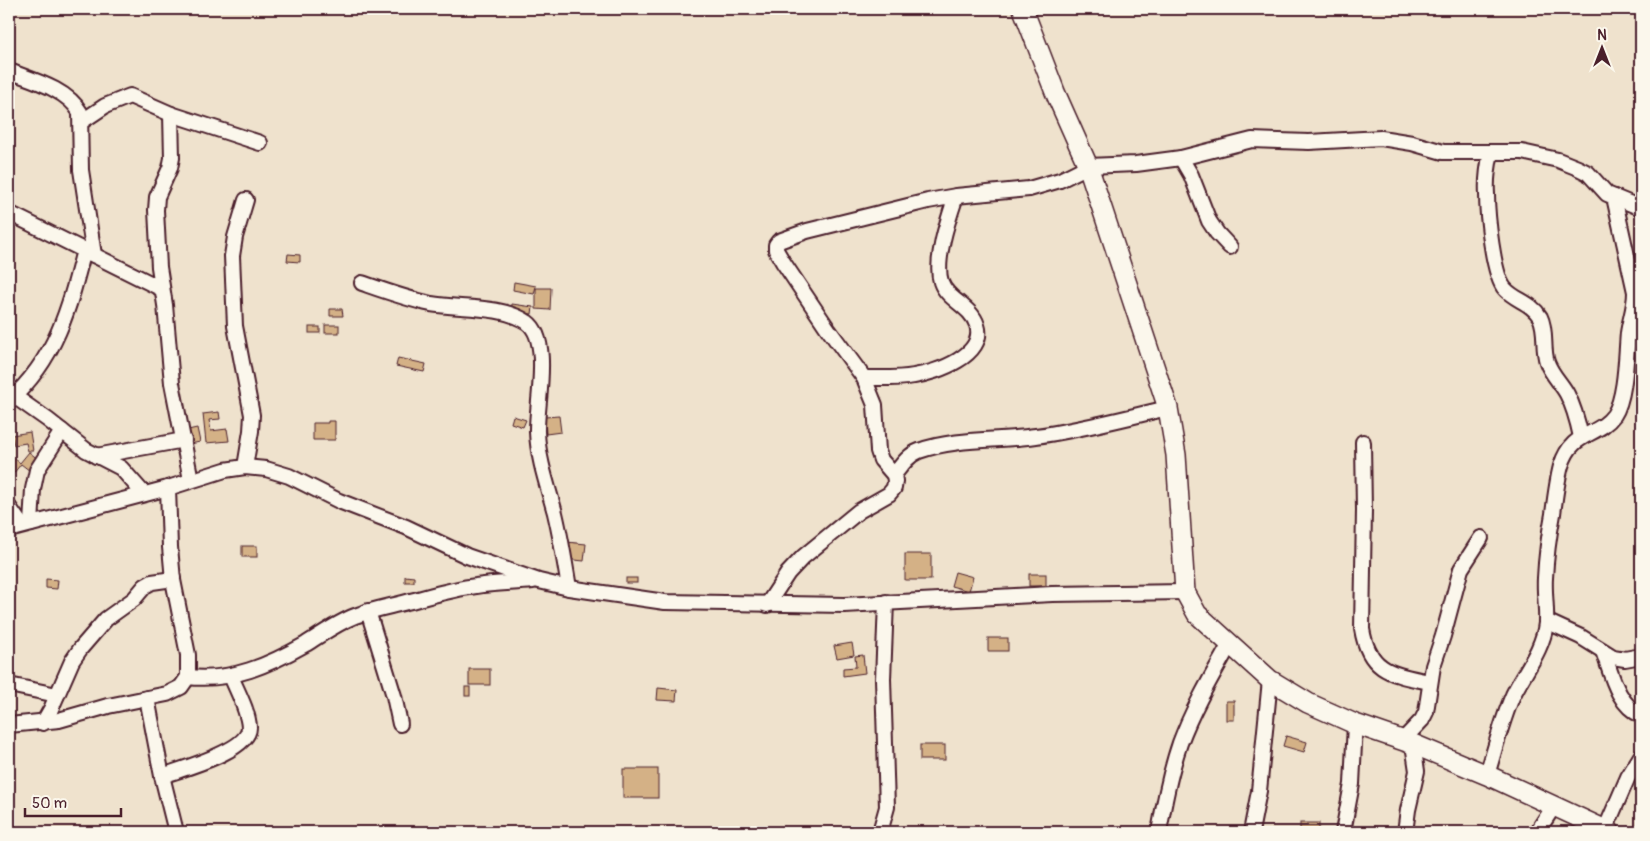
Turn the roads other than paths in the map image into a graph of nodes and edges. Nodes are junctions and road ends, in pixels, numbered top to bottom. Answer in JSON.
{"nodes":[{"id":1,"x":1023,"y":9,"type":"edge"},
{"id":2,"x":9,"y":71,"type":"edge"},
{"id":3,"x":171,"y":114,"type":"junction"},
{"id":4,"x":81,"y":122,"type":"junction"},
{"id":5,"x":260,"y":143,"type":"dead end"},
{"id":6,"x":1491,"y":152,"type":"junction"},
{"id":7,"x":1182,"y":158,"type":"junction"},
{"id":8,"x":1088,"y":166,"type":"junction"},
{"id":9,"x":956,"y":196,"type":"junction"},
{"id":10,"x":1614,"y":197,"type":"junction"},
{"id":11,"x":246,"y":200,"type":"dead end"},
{"id":12,"x":1641,"y":208,"type":"edge"},
{"id":13,"x":9,"y":213,"type":"edge"},
{"id":14,"x":1230,"y":247,"type":"dead end"},
{"id":15,"x":89,"y":253,"type":"junction"},
{"id":16,"x":362,"y":283,"type":"dead end"},
{"id":17,"x":162,"y":289,"type":"junction"},
{"id":18,"x":864,"y":378,"type":"junction"},
{"id":19,"x":11,"y":398,"type":"edge"},
{"id":20,"x":1168,"y":408,"type":"junction"},
{"id":21,"x":62,"y":431,"type":"junction"},
{"id":22,"x":1582,"y":437,"type":"junction"},
{"id":23,"x":184,"y":440,"type":"junction"},
{"id":24,"x":1363,"y":442,"type":"dead end"},
{"id":25,"x":96,"y":456,"type":"junction"},
{"id":26,"x":245,"y":467,"type":"junction"},
{"id":27,"x":894,"y":474,"type":"junction"},
{"id":28,"x":191,"y":480,"type":"junction"},
{"id":29,"x":168,"y":488,"type":"junction"},
{"id":30,"x":144,"y":494,"type":"junction"},
{"id":31,"x":9,"y":506,"type":"edge"},
{"id":32,"x":20,"y":527,"type":"edge"},
{"id":33,"x":1481,"y":538,"type":"dead end"},
{"id":34,"x":173,"y":579,"type":"junction"},
{"id":35,"x":539,"y":581,"type":"junction"},
{"id":36,"x":569,"y":588,"type":"junction"},
{"id":37,"x":1185,"y":592,"type":"junction"},
{"id":38,"x":886,"y":602,"type":"junction"},
{"id":39,"x":767,"y":605,"type":"junction"},
{"id":40,"x":368,"y":612,"type":"junction"},
{"id":41,"x":1546,"y":621,"type":"junction"},
{"id":42,"x":1230,"y":644,"type":"junction"},
{"id":43,"x":1603,"y":651,"type":"junction"},
{"id":44,"x":1641,"y":656,"type":"edge"},
{"id":45,"x":230,"y":676,"type":"junction"},
{"id":46,"x":188,"y":677,"type":"junction"},
{"id":47,"x":1270,"y":680,"type":"junction"},
{"id":48,"x":1429,"y":682,"type":"junction"},
{"id":49,"x":9,"y":685,"type":"edge"},
{"id":50,"x":57,"y":695,"type":"junction"},
{"id":51,"x":148,"y":698,"type":"junction"},
{"id":52,"x":1641,"y":715,"type":"edge"},
{"id":53,"x":43,"y":722,"type":"junction"},
{"id":54,"x":400,"y":724,"type":"dead end"},
{"id":55,"x":1355,"y":724,"type":"junction"},
{"id":56,"x":9,"y":725,"type":"edge"},
{"id":57,"x":1408,"y":742,"type":"junction"},
{"id":58,"x":1641,"y":756,"type":"edge"},
{"id":59,"x":1487,"y":775,"type":"junction"},
{"id":60,"x":162,"y":776,"type":"junction"},
{"id":61,"x":1554,"y":806,"type":"junction"},
{"id":62,"x":1607,"y":831,"type":"edge"},
{"id":63,"x":176,"y":832,"type":"edge"},
{"id":64,"x":880,"y":832,"type":"edge"},
{"id":65,"x":1159,"y":832,"type":"edge"},
{"id":66,"x":1251,"y":832,"type":"edge"},
{"id":67,"x":1342,"y":832,"type":"edge"},
{"id":68,"x":1405,"y":832,"type":"edge"},
{"id":69,"x":1537,"y":832,"type":"edge"}],
"edges":[{"from":1,"to":8,"type":"street"},
{"from":2,"to":4,"type":"street"},
{"from":3,"to":4,"type":"street"},
{"from":3,"to":5,"type":"street"},
{"from":3,"to":17,"type":"street"},
{"from":4,"to":15,"type":"street"},
{"from":6,"to":7,"type":"street"},
{"from":6,"to":10,"type":"street"},
{"from":6,"to":22,"type":"street"},
{"from":7,"to":8,"type":"street"},
{"from":7,"to":14,"type":"street"},
{"from":8,"to":9,"type":"street"},
{"from":8,"to":20,"type":"street"},
{"from":9,"to":18,"type":"street"},
{"from":9,"to":18,"type":"street"},
{"from":10,"to":12,"type":"street"},
{"from":10,"to":22,"type":"street"},
{"from":11,"to":26,"type":"street"},
{"from":13,"to":15,"type":"street"},
{"from":15,"to":17,"type":"street"},
{"from":15,"to":19,"type":"street"},
{"from":16,"to":36,"type":"street"},
{"from":17,"to":23,"type":"street"},
{"from":18,"to":27,"type":"street"},
{"from":19,"to":21,"type":"street"},
{"from":20,"to":27,"type":"street"},
{"from":20,"to":37,"type":"street"},
{"from":21,"to":25,"type":"street"},
{"from":21,"to":32,"type":"street"},
{"from":22,"to":41,"type":"street"},
{"from":23,"to":25,"type":"street"},
{"from":23,"to":28,"type":"street"},
{"from":24,"to":48,"type":"street"},
{"from":25,"to":30,"type":"street"},
{"from":26,"to":28,"type":"street"},
{"from":26,"to":35,"type":"street"},
{"from":27,"to":39,"type":"street"},
{"from":28,"to":29,"type":"street"},
{"from":29,"to":30,"type":"street"},
{"from":29,"to":34,"type":"street"},
{"from":30,"to":32,"type":"street"},
{"from":31,"to":32,"type":"street"},
{"from":33,"to":48,"type":"street"},
{"from":34,"to":46,"type":"street"},
{"from":34,"to":50,"type":"street"},
{"from":35,"to":36,"type":"street"},
{"from":35,"to":40,"type":"street"},
{"from":36,"to":39,"type":"street"},
{"from":37,"to":38,"type":"street"},
{"from":37,"to":42,"type":"street"},
{"from":38,"to":39,"type":"street"},
{"from":38,"to":64,"type":"street"},
{"from":40,"to":45,"type":"street"},
{"from":40,"to":54,"type":"street"},
{"from":41,"to":43,"type":"street"},
{"from":41,"to":59,"type":"street"},
{"from":42,"to":47,"type":"street"},
{"from":42,"to":65,"type":"street"},
{"from":43,"to":44,"type":"street"},
{"from":43,"to":52,"type":"street"},
{"from":45,"to":46,"type":"street"},
{"from":45,"to":60,"type":"street"},
{"from":46,"to":51,"type":"street"},
{"from":47,"to":55,"type":"street"},
{"from":47,"to":66,"type":"street"},
{"from":48,"to":57,"type":"street"},
{"from":49,"to":50,"type":"street"},
{"from":50,"to":53,"type":"street"},
{"from":51,"to":53,"type":"street"},
{"from":51,"to":60,"type":"street"},
{"from":53,"to":56,"type":"street"},
{"from":55,"to":57,"type":"street"},
{"from":55,"to":67,"type":"street"},
{"from":57,"to":59,"type":"street"},
{"from":57,"to":68,"type":"street"},
{"from":58,"to":62,"type":"street"},
{"from":59,"to":61,"type":"street"},
{"from":60,"to":63,"type":"street"},
{"from":61,"to":62,"type":"street"},
{"from":61,"to":69,"type":"street"}]}
